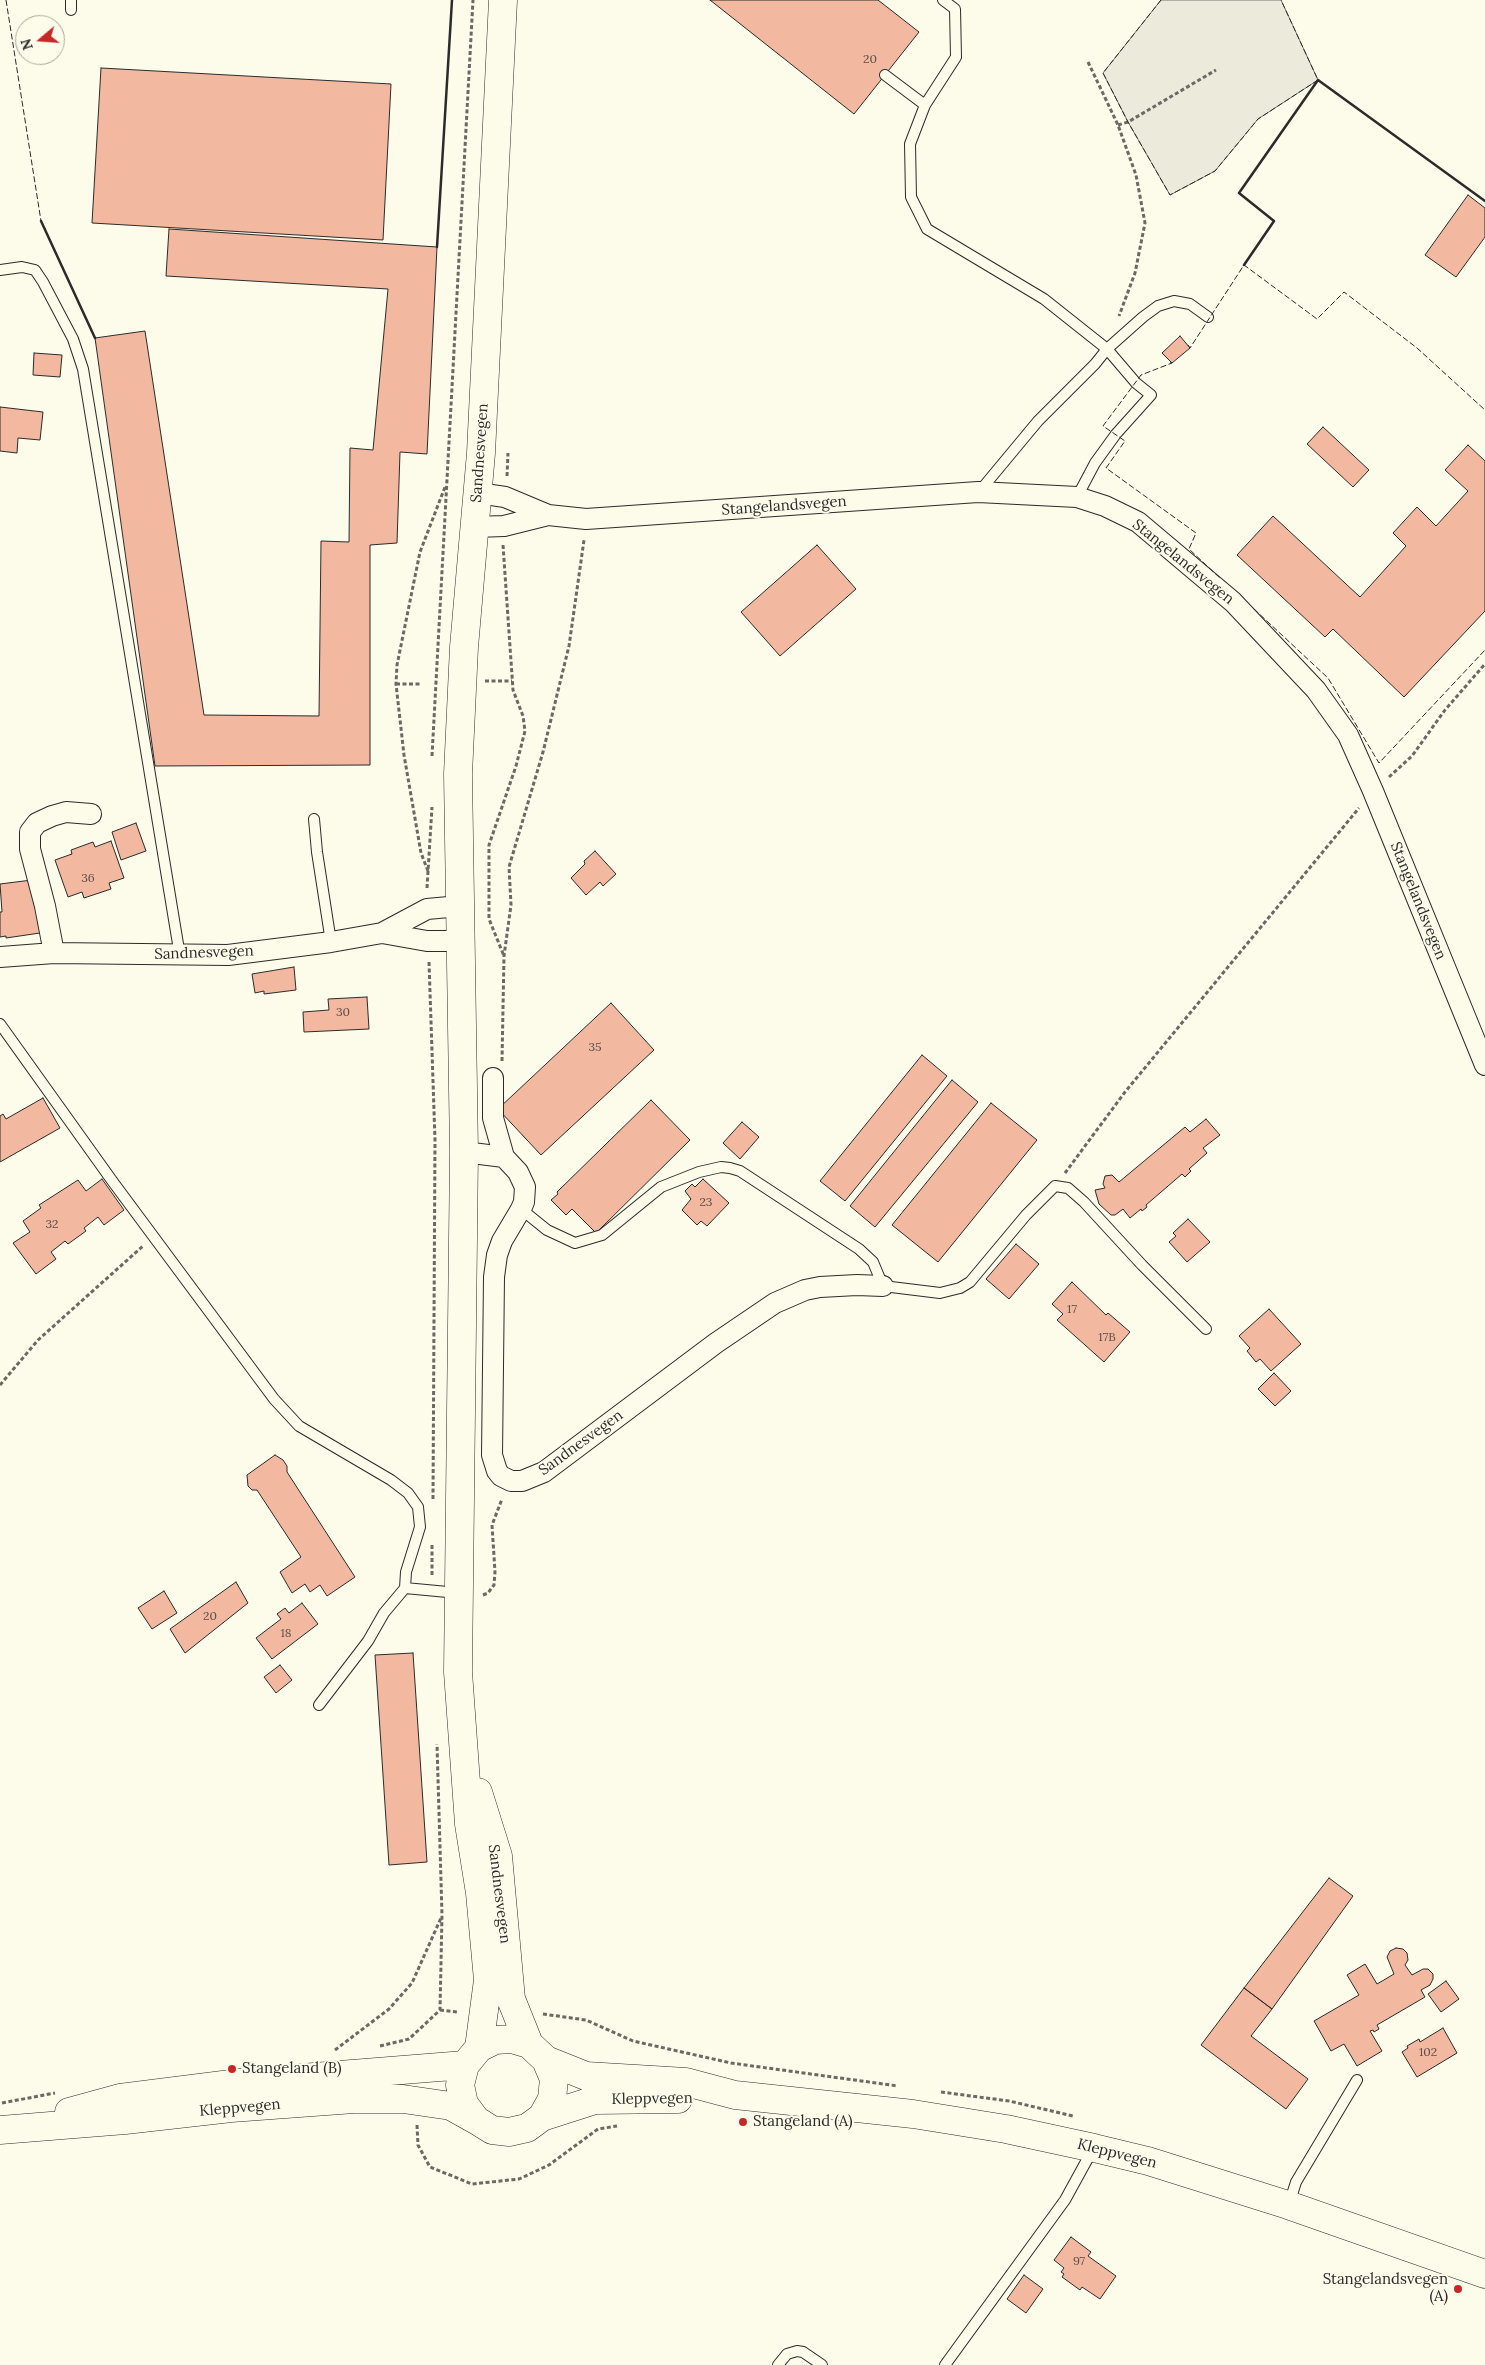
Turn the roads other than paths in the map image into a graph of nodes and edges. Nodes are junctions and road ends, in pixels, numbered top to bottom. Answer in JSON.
{"nodes":[{"id":1,"x":503,"y":0,"type":"edge"},
{"id":2,"x":944,"y":0,"type":"edge"},
{"id":3,"x":885,"y":75,"type":"dead end"},
{"id":4,"x":925,"y":105,"type":"junction"},
{"id":5,"x":0,"y":270,"type":"edge"},
{"id":6,"x":1208,"y":317,"type":"dead end"},
{"id":7,"x":1107,"y":349,"type":"junction"},
{"id":8,"x":978,"y":492,"type":"junction"},
{"id":9,"x":478,"y":494,"type":"junction"},
{"id":10,"x":1077,"y":497,"type":"junction"},
{"id":11,"x":548,"y":515,"type":"junction"},
{"id":12,"x":475,"y":527,"type":"junction"},
{"id":13,"x":91,"y":814,"type":"dead end"},
{"id":14,"x":314,"y":819,"type":"dead end"},
{"id":15,"x":460,"y":906,"type":"junction"},
{"id":16,"x":382,"y":933,"type":"junction"},
{"id":17,"x":460,"y":941,"type":"junction"},
{"id":18,"x":331,"y":942,"type":"junction"},
{"id":19,"x":54,"y":953,"type":"junction"},
{"id":20,"x":180,"y":956,"type":"junction"},
{"id":21,"x":0,"y":957,"type":"edge"},
{"id":22,"x":0,"y":1024,"type":"edge"},
{"id":23,"x":1485,"y":1065,"type":"edge"},
{"id":24,"x":492,"y":1078,"type":"road end"},
{"id":25,"x":464,"y":1152,"type":"junction"},
{"id":26,"x":504,"y":1157,"type":"junction"},
{"id":27,"x":521,"y":1209,"type":"junction"},
{"id":28,"x":883,"y":1286,"type":"junction"},
{"id":29,"x":1206,"y":1330,"type":"dead end"},
{"id":30,"x":405,"y":1588,"type":"junction"},
{"id":31,"x":459,"y":1593,"type":"junction"},
{"id":32,"x":319,"y":1705,"type":"dead end"},
{"id":33,"x":464,"y":1744,"type":"junction"},
{"id":34,"x":538,"y":2052,"type":"junction"},
{"id":35,"x":472,"y":2056,"type":"junction"},
{"id":36,"x":1358,"y":2080,"type":"dead end"},
{"id":37,"x":735,"y":2095,"type":"junction"},
{"id":38,"x":542,"y":2117,"type":"junction"},
{"id":39,"x":476,"y":2120,"type":"junction"},
{"id":40,"x":0,"y":2130,"type":"edge"},
{"id":41,"x":1094,"y":2148,"type":"junction"},
{"id":42,"x":1288,"y":2205,"type":"junction"},
{"id":43,"x":1485,"y":2274,"type":"edge"},
{"id":44,"x":778,"y":2365,"type":"edge"},
{"id":45,"x":822,"y":2365,"type":"edge"},
{"id":46,"x":945,"y":2365,"type":"edge"}],
"edges":[{"from":1,"to":9,"type":"main road","name":"Sandnesvegen"},
{"from":2,"to":4,"type":"lane"},
{"from":3,"to":4,"type":"lane"},
{"from":4,"to":7,"type":"lane"},
{"from":5,"to":20,"type":"lane"},
{"from":6,"to":7,"type":"lane"},
{"from":7,"to":8,"type":"lane"},
{"from":7,"to":10,"type":"lane"},
{"from":8,"to":10,"type":"street","name":"Stangelandsvegen"},
{"from":8,"to":11,"type":"street","name":"Stangelandsvegen"},
{"from":9,"to":11,"type":"street","name":"Stangelandsvegen"},
{"from":9,"to":12,"type":"main road","name":"Sandnesvegen"},
{"from":10,"to":23,"type":"street","name":"Stangelandsvegen"},
{"from":11,"to":12,"type":"street","name":"Stangelandsvegen"},
{"from":12,"to":15,"type":"main road","name":"Sandnesvegen"},
{"from":13,"to":19,"type":"street"},
{"from":14,"to":18,"type":"lane"},
{"from":15,"to":16,"type":"street","name":"Sandnesvegen"},
{"from":15,"to":17,"type":"main road","name":"Sandnesvegen"},
{"from":16,"to":17,"type":"street","name":"Sandnesvegen"},
{"from":16,"to":18,"type":"street","name":"Sandnesvegen"},
{"from":17,"to":25,"type":"main road","name":"Sandnesvegen"},
{"from":18,"to":20,"type":"street","name":"Sandnesvegen"},
{"from":19,"to":20,"type":"street","name":"Sandnesvegen"},
{"from":19,"to":21,"type":"street","name":"Sandnesvegen"},
{"from":22,"to":30,"type":"lane"},
{"from":24,"to":26,"type":"street"},
{"from":25,"to":26,"type":"street"},
{"from":25,"to":31,"type":"main road","name":"Sandnesvegen"},
{"from":26,"to":27,"type":"street"},
{"from":27,"to":28,"type":"lane"},
{"from":27,"to":28,"type":"street","name":"Sandnesvegen"},
{"from":28,"to":29,"type":"lane"},
{"from":30,"to":31,"type":"lane"},
{"from":30,"to":32,"type":"lane"},
{"from":31,"to":33,"type":"main road","name":"Sandnesvegen"},
{"from":33,"to":34,"type":"main road","name":"Sandnesvegen"},
{"from":33,"to":35,"type":"main road","name":"Sandnesvegen"},
{"from":34,"to":35,"type":"main road","name":"Kleppvegen"},
{"from":34,"to":37,"type":"main road","name":"Kleppvegen"},
{"from":34,"to":38,"type":"main road"},
{"from":35,"to":39,"type":"main road"},
{"from":35,"to":40,"type":"main road","name":"Kleppvegen"},
{"from":36,"to":42,"type":"lane"},
{"from":37,"to":38,"type":"main road","name":"Kleppvegen"},
{"from":37,"to":41,"type":"main road","name":"Kleppvegen"},
{"from":38,"to":39,"type":"main road","name":"Kleppvegen"},
{"from":39,"to":40,"type":"main road","name":"Kleppvegen"},
{"from":41,"to":42,"type":"main road","name":"Kleppvegen"},
{"from":41,"to":46,"type":"lane"},
{"from":42,"to":43,"type":"main road","name":"Kleppvegen"},
{"from":44,"to":45,"type":"lane"}]}
